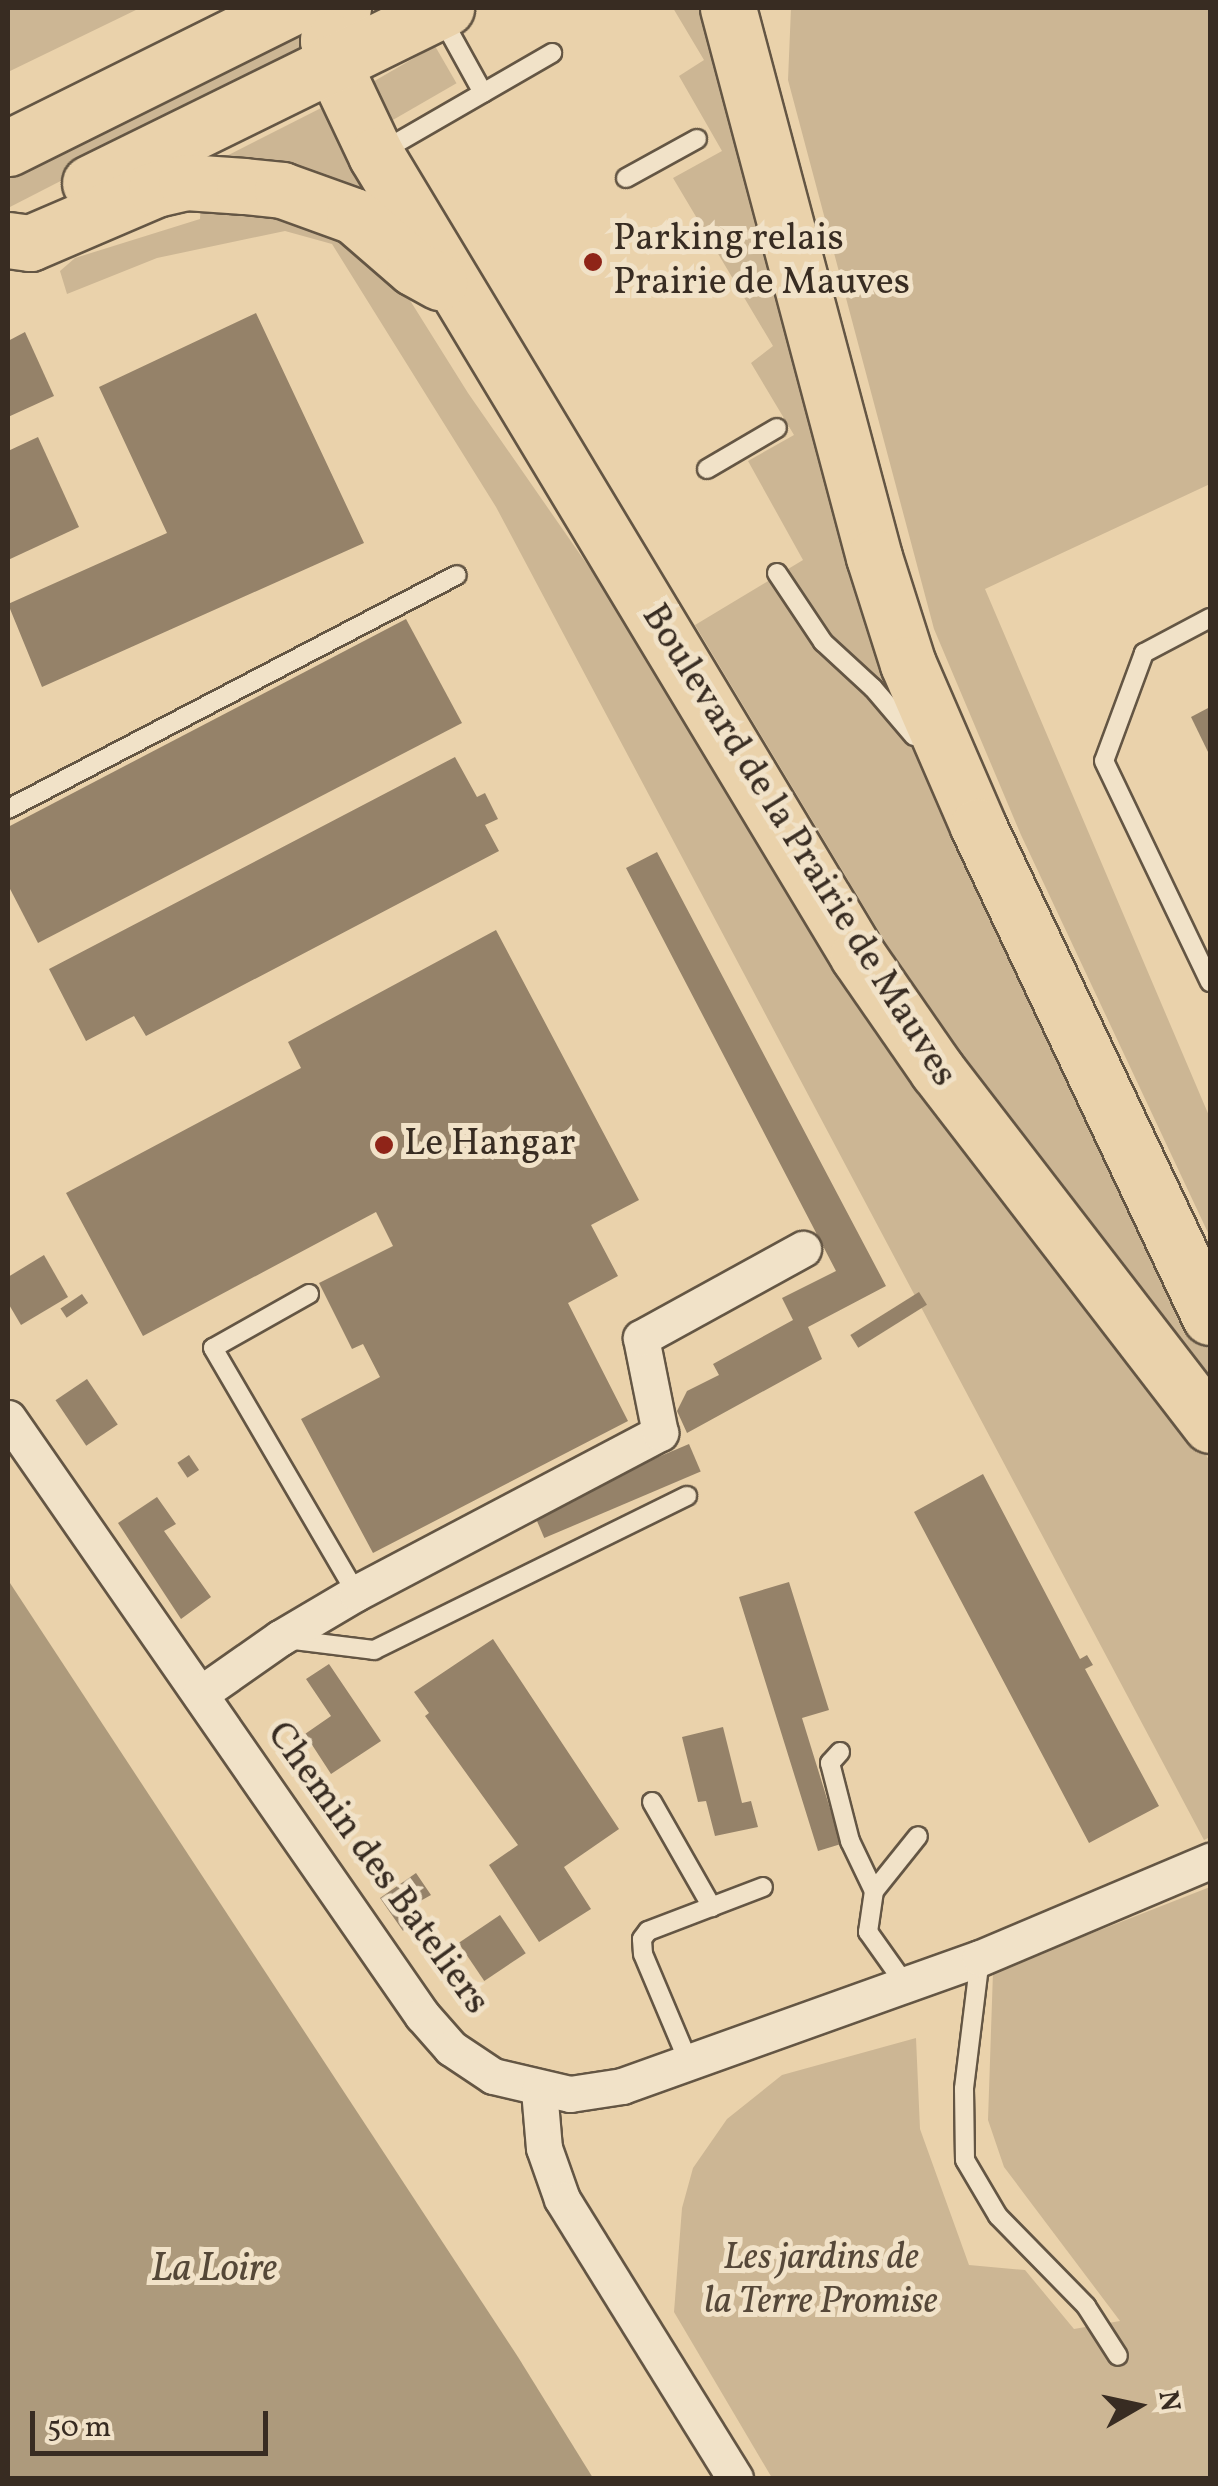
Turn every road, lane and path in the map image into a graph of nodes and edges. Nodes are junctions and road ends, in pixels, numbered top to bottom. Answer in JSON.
{"nodes":[{"id":1,"x":290,"y":8,"type":"edge"},
{"id":2,"x":343,"y":8,"type":"edge"},
{"id":3,"x":728,"y":8,"type":"edge"},
{"id":4,"x":750,"y":8,"type":"edge"},
{"id":5,"x":442,"y":10,"type":"edge"},
{"id":6,"x":552,"y":53,"type":"dead end"},
{"id":7,"x":332,"y":62,"type":"junction"},
{"id":8,"x":484,"y":93,"type":"junction"},
{"id":9,"x":757,"y":106,"type":"junction"},
{"id":10,"x":696,"y":139,"type":"dead end"},
{"id":11,"x":8,"y":148,"type":"edge"},
{"id":12,"x":376,"y":155,"type":"junction"},
{"id":13,"x":626,"y":178,"type":"dead end"},
{"id":14,"x":8,"y":226,"type":"edge"},
{"id":15,"x":8,"y":240,"type":"edge"},
{"id":16,"x":456,"y":292,"type":"junction"},
{"id":17,"x":777,"y":428,"type":"dead end"},
{"id":18,"x":707,"y":469,"type":"dead end"},
{"id":19,"x":776,"y":573,"type":"dead end"},
{"id":20,"x":457,"y":575,"type":"dead end"},
{"id":21,"x":1210,"y":618,"type":"edge"},
{"id":22,"x":8,"y":809,"type":"edge"},
{"id":23,"x":978,"y":826,"type":"junction"},
{"id":24,"x":1210,"y":982,"type":"edge"},
{"id":25,"x":803,"y":1248,"type":"dead end"},
{"id":26,"x":308,"y":1294,"type":"dead end"},
{"id":27,"x":1210,"y":1317,"type":"edge"},
{"id":28,"x":8,"y":1418,"type":"edge"},
{"id":29,"x":1210,"y":1425,"type":"edge"},
{"id":30,"x":687,"y":1496,"type":"dead end"},
{"id":31,"x":356,"y":1593,"type":"junction"},
{"id":32,"x":280,"y":1638,"type":"junction"},
{"id":33,"x":200,"y":1694,"type":"junction"},
{"id":34,"x":840,"y":1752,"type":"dead end"},
{"id":35,"x":652,"y":1802,"type":"dead end"},
{"id":36,"x":918,"y":1836,"type":"dead end"},
{"id":37,"x":1210,"y":1861,"type":"edge"},
{"id":38,"x":763,"y":1887,"type":"dead end"},
{"id":39,"x":874,"y":1892,"type":"junction"},
{"id":40,"x":712,"y":1906,"type":"junction"},
{"id":41,"x":980,"y":1958,"type":"junction"},
{"id":42,"x":904,"y":1984,"type":"junction"},
{"id":43,"x":689,"y":2062,"type":"junction"},
{"id":44,"x":539,"y":2090,"type":"junction"},
{"id":45,"x":1118,"y":2356,"type":"dead end"},
{"id":46,"x":735,"y":2478,"type":"edge"}],
"edges":[{"from":1,"to":11,"type":"main road"},
{"from":2,"to":7,"type":"main road"},
{"from":3,"to":9,"type":"main road"},
{"from":4,"to":9,"type":"main road"},
{"from":5,"to":7,"type":"main road"},
{"from":5,"to":8,"type":"lane"},
{"from":6,"to":8,"type":"lane"},
{"from":7,"to":12,"type":"main road","name":"Boulevard de la Prairie de Mauves"},
{"from":7,"to":14,"type":"main road"},
{"from":8,"to":12,"type":"lane"},
{"from":9,"to":23,"type":"main road"},
{"from":10,"to":13,"type":"lane"},
{"from":12,"to":16,"type":"main road","name":"Boulevard de la Prairie de Mauves"},
{"from":15,"to":16,"type":"main road","name":"Boulevard de la Prairie de Mauves"},
{"from":16,"to":29,"type":"main road","name":"Boulevard de la Prairie de Mauves"},
{"from":17,"to":18,"type":"lane"},
{"from":19,"to":23,"type":"lane"},
{"from":20,"to":22,"type":"lane"},
{"from":21,"to":24,"type":"lane"},
{"from":23,"to":27,"type":"main road"},
{"from":25,"to":31,"type":"street"},
{"from":26,"to":31,"type":"lane"},
{"from":28,"to":33,"type":"street","name":"Chemin des Bateliers"},
{"from":30,"to":32,"type":"lane"},
{"from":31,"to":32,"type":"street"},
{"from":32,"to":33,"type":"street"},
{"from":33,"to":44,"type":"street","name":"Chemin des Bateliers"},
{"from":34,"to":39,"type":"lane"},
{"from":35,"to":40,"type":"lane"},
{"from":36,"to":39,"type":"lane"},
{"from":37,"to":41,"type":"street","name":"Chemin des Bateliers"},
{"from":38,"to":40,"type":"lane"},
{"from":39,"to":42,"type":"lane"},
{"from":40,"to":43,"type":"lane"},
{"from":41,"to":42,"type":"street","name":"Chemin des Bateliers"},
{"from":41,"to":45,"type":"lane"},
{"from":42,"to":43,"type":"street","name":"Chemin des Bateliers"},
{"from":43,"to":44,"type":"street","name":"Chemin des Bateliers"},
{"from":44,"to":46,"type":"street"}]}
